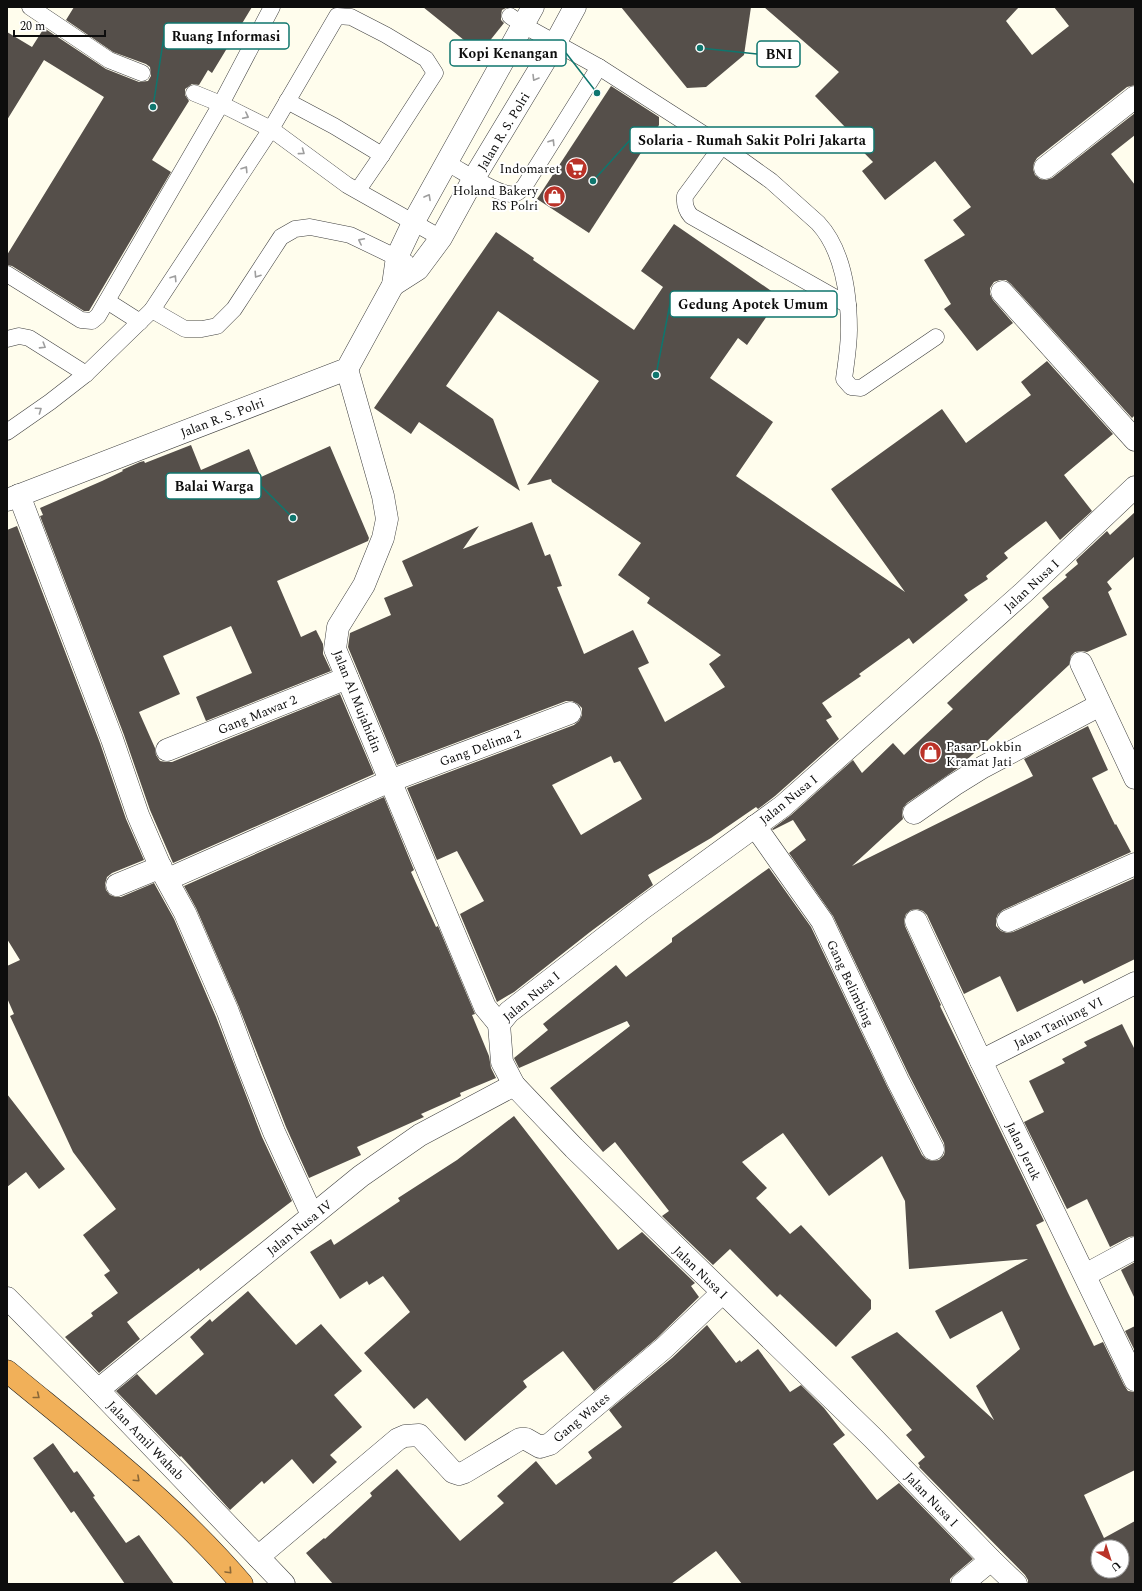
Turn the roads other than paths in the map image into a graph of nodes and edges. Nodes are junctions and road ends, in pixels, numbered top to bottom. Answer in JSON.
{"nodes":[{"id":1,"x":30,"y":7,"type":"edge"},
{"id":2,"x":272,"y":7,"type":"edge"},
{"id":3,"x":575,"y":7,"type":"edge"},
{"id":4,"x":522,"y":16,"type":"edge"},
{"id":5,"x":556,"y":42,"type":"junction"},
{"id":6,"x":599,"y":67,"type":"junction"},
{"id":7,"x":142,"y":73,"type":"dead end"},
{"id":8,"x":194,"y":93,"type":"dead end"},
{"id":9,"x":1135,"y":97,"type":"edge"},
{"id":10,"x":287,"y":101,"type":"junction"},
{"id":11,"x":221,"y":104,"type":"junction"},
{"id":12,"x":271,"y":129,"type":"junction"},
{"id":13,"x":722,"y":146,"type":"junction"},
{"id":14,"x":382,"y":155,"type":"junction"},
{"id":15,"x":447,"y":163,"type":"junction"},
{"id":16,"x":1045,"y":168,"type":"dead end"},
{"id":17,"x":474,"y":178,"type":"junction"},
{"id":18,"x":358,"y":190,"type":"junction"},
{"id":19,"x":414,"y":223,"type":"junction"},
{"id":20,"x":441,"y":238,"type":"junction"},
{"id":21,"x":397,"y":257,"type":"junction"},
{"id":22,"x":418,"y":269,"type":"junction"},
{"id":23,"x":7,"y":274,"type":"edge"},
{"id":24,"x":393,"y":285,"type":"junction"},
{"id":25,"x":1002,"y":292,"type":"dead end"},
{"id":26,"x":107,"y":301,"type":"junction"},
{"id":27,"x":848,"y":305,"type":"junction"},
{"id":28,"x":152,"y":310,"type":"junction"},
{"id":29,"x":140,"y":322,"type":"junction"},
{"id":30,"x":936,"y":337,"type":"dead end"},
{"id":31,"x":7,"y":339,"type":"edge"},
{"id":32,"x":347,"y":370,"type":"junction"},
{"id":33,"x":86,"y":374,"type":"junction"},
{"id":34,"x":9,"y":426,"type":"edge"},
{"id":35,"x":1135,"y":440,"type":"edge"},
{"id":36,"x":1135,"y":487,"type":"edge"},
{"id":37,"x":13,"y":497,"type":"edge"},
{"id":38,"x":1081,"y":662,"type":"dead end"},
{"id":39,"x":347,"y":678,"type":"junction"},
{"id":40,"x":1100,"y":705,"type":"junction"},
{"id":41,"x":570,"y":713,"type":"dead end"},
{"id":42,"x":167,"y":750,"type":"dead end"},
{"id":43,"x":1135,"y":778,"type":"edge"},
{"id":44,"x":390,"y":781,"type":"junction"},
{"id":45,"x":914,"y":813,"type":"dead end"},
{"id":46,"x":756,"y":826,"type":"junction"},
{"id":47,"x":1135,"y":864,"type":"edge"},
{"id":48,"x":164,"y":873,"type":"junction"},
{"id":49,"x":117,"y":885,"type":"dead end"},
{"id":50,"x":916,"y":921,"type":"dead end"},
{"id":51,"x":1008,"y":922,"type":"dead end"},
{"id":52,"x":1135,"y":983,"type":"edge"},
{"id":53,"x":499,"y":1024,"type":"junction"},
{"id":54,"x":981,"y":1061,"type":"junction"},
{"id":55,"x":514,"y":1085,"type":"junction"},
{"id":56,"x":932,"y":1149,"type":"dead end"},
{"id":57,"x":312,"y":1215,"type":"junction"},
{"id":58,"x":1135,"y":1248,"type":"edge"},
{"id":59,"x":1085,"y":1275,"type":"junction"},
{"id":60,"x":722,"y":1293,"type":"junction"},
{"id":61,"x":7,"y":1298,"type":"edge"},
{"id":62,"x":7,"y":1371,"type":"edge"},
{"id":63,"x":1135,"y":1380,"type":"edge"},
{"id":64,"x":98,"y":1390,"type":"junction"},
{"id":65,"x":258,"y":1557,"type":"junction"},
{"id":66,"x":991,"y":1560,"type":"junction"},
{"id":67,"x":242,"y":1584,"type":"edge"},
{"id":68,"x":284,"y":1584,"type":"edge"},
{"id":69,"x":962,"y":1584,"type":"edge"},
{"id":70,"x":1016,"y":1584,"type":"edge"}],
"edges":[{"from":1,"to":7,"type":"lane"},
{"from":2,"to":11,"type":"lane"},
{"from":3,"to":5,"type":"street","name":"Jalan R. S. Polri"},
{"from":4,"to":5,"type":"lane"},
{"from":4,"to":15,"type":"street","name":"Jalan R. S. Polri"},
{"from":5,"to":6,"type":"lane"},
{"from":5,"to":17,"type":"street","name":"Jalan R. S. Polri","one_way":true},
{"from":6,"to":13,"type":"lane"},
{"from":17,"to":6,"type":"lane","one_way":true},
{"from":8,"to":11,"type":"lane"},
{"from":9,"to":16,"type":"street"},
{"from":10,"to":12,"type":"lane"},
{"from":10,"to":14,"type":"lane"},
{"from":10,"to":14,"type":"lane"},
{"from":11,"to":12,"type":"lane","one_way":true},
{"from":11,"to":26,"type":"lane"},
{"from":12,"to":18,"type":"lane","one_way":true},
{"from":28,"to":12,"type":"lane","one_way":true},
{"from":13,"to":27,"type":"lane"},
{"from":13,"to":27,"type":"lane"},
{"from":14,"to":18,"type":"lane"},
{"from":15,"to":17,"type":"lane"},
{"from":19,"to":15,"type":"street","name":"Jalan R. S. Polri","one_way":true},
{"from":17,"to":20,"type":"street","name":"Jalan R. S. Polri"},
{"from":18,"to":19,"type":"lane"},
{"from":19,"to":20,"type":"lane"},
{"from":19,"to":21,"type":"street","name":"Jalan R. S. Polri"},
{"from":20,"to":22,"type":"street","name":"Jalan R. S. Polri"},
{"from":21,"to":22,"type":"lane"},
{"from":21,"to":24,"type":"street","name":"Jalan R. S. Polri"},
{"from":21,"to":28,"type":"lane","one_way":true},
{"from":22,"to":24,"type":"street","name":"Jalan R. S. Polri"},
{"from":23,"to":26,"type":"lane"},
{"from":24,"to":32,"type":"street","name":"Jalan R. S. Polri"},
{"from":25,"to":35,"type":"street"},
{"from":26,"to":29,"type":"lane"},
{"from":27,"to":30,"type":"lane"},
{"from":28,"to":29,"type":"lane"},
{"from":29,"to":33,"type":"lane"},
{"from":31,"to":33,"type":"lane","one_way":true},
{"from":32,"to":37,"type":"street","name":"Jalan R. S. Polri"},
{"from":32,"to":39,"type":"street","name":"Jalan Al Mujahidin"},
{"from":34,"to":33,"type":"lane","one_way":true},
{"from":36,"to":46,"type":"street","name":"Jalan Nusa I"},
{"from":37,"to":48,"type":"street"},
{"from":38,"to":40,"type":"street"},
{"from":39,"to":42,"type":"street","name":"Gang Mawar 2"},
{"from":39,"to":44,"type":"street","name":"Jalan Al Mujahidin"},
{"from":40,"to":43,"type":"street"},
{"from":40,"to":45,"type":"street"},
{"from":41,"to":44,"type":"street","name":"Gang Delima 2"},
{"from":44,"to":48,"type":"street","name":"Gang Delima 2"},
{"from":44,"to":53,"type":"street","name":"Jalan Al Mujahidin"},
{"from":46,"to":53,"type":"street","name":"Jalan Nusa I"},
{"from":46,"to":56,"type":"street","name":"Gang Belimbing"},
{"from":47,"to":51,"type":"street"},
{"from":48,"to":49,"type":"street","name":"Gang Delima 2"},
{"from":48,"to":57,"type":"street"},
{"from":50,"to":54,"type":"street","name":"Jalan Jeruk"},
{"from":52,"to":54,"type":"street","name":"Jalan Tanjung VI"},
{"from":53,"to":55,"type":"street","name":"Jalan Nusa I"},
{"from":54,"to":59,"type":"street","name":"Jalan Jeruk"},
{"from":55,"to":57,"type":"street","name":"Jalan Nusa IV"},
{"from":55,"to":60,"type":"street","name":"Jalan Nusa I"},
{"from":57,"to":64,"type":"street","name":"Jalan Nusa IV"},
{"from":58,"to":59,"type":"street"},
{"from":59,"to":63,"type":"street","name":"Jalan Jeruk"},
{"from":60,"to":65,"type":"street","name":"Gang Wates"},
{"from":60,"to":66,"type":"street","name":"Jalan Nusa I"},
{"from":61,"to":64,"type":"street","name":"Jalan Amil Wahab"},
{"from":62,"to":67,"type":"highway","one_way":true},
{"from":64,"to":65,"type":"street","name":"Jalan Amil Wahab"},
{"from":65,"to":68,"type":"street","name":"Jalan Amil Wahab"},
{"from":66,"to":69,"type":"street"},
{"from":66,"to":70,"type":"street","name":"Jalan Nusa I"}]}
